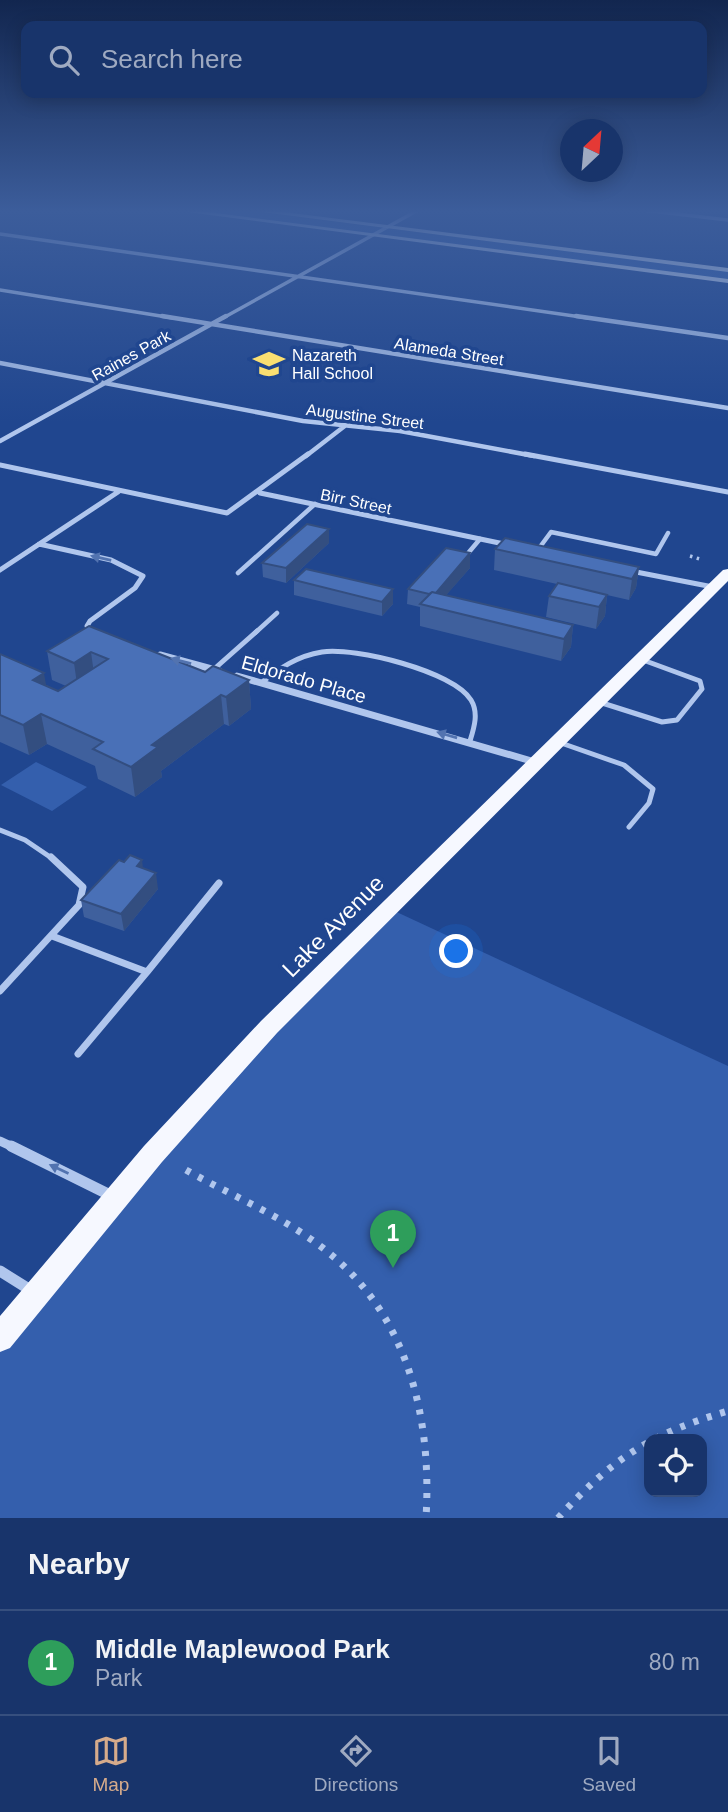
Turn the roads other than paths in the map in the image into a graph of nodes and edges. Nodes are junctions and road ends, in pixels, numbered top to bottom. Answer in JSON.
{"nodes":[{"id":1,"x":293,"y":280,"type":"edge"},
{"id":2,"x":318,"y":280,"type":"edge"},
{"id":3,"x":0,"y":290,"type":"edge"},
{"id":4,"x":211,"y":325,"type":"junction"},
{"id":5,"x":728,"y":338,"type":"edge"},
{"id":6,"x":0,"y":363,"type":"edge"},
{"id":7,"x":105,"y":383,"type":"junction"},
{"id":8,"x":728,"y":408,"type":"edge"},
{"id":9,"x":346,"y":425,"type":"junction"},
{"id":10,"x":0,"y":441,"type":"edge"},
{"id":11,"x":0,"y":465,"type":"edge"},
{"id":12,"x":118,"y":492,"type":"junction"},
{"id":13,"x":728,"y":492,"type":"edge"},
{"id":14,"x":260,"y":493,"type":"junction"},
{"id":15,"x":315,"y":504,"type":"junction"},
{"id":16,"x":668,"y":533,"type":"dead end"},
{"id":17,"x":480,"y":539,"type":"junction"},
{"id":18,"x":39,"y":544,"type":"junction"},
{"id":19,"x":514,"y":546,"type":"edge"},
{"id":20,"x":526,"y":549,"type":"edge"},
{"id":21,"x":537,"y":551,"type":"junction"},
{"id":22,"x":550,"y":554,"type":"edge"},
{"id":23,"x":464,"y":558,"type":"edge"},
{"id":24,"x":0,"y":570,"type":"edge"},
{"id":25,"x":629,"y":570,"type":"edge"},
{"id":26,"x":238,"y":573,"type":"dead end"},
{"id":27,"x":721,"y":580,"type":"edge"},
{"id":28,"x":276,"y":613,"type":"dead end"},
{"id":29,"x":103,"y":639,"type":"edge"},
{"id":30,"x":151,"y":653,"type":"edge"},
{"id":31,"x":640,"y":659,"type":"junction"},
{"id":32,"x":212,"y":670,"type":"junction"},
{"id":33,"x":261,"y":683,"type":"junction"},
{"id":34,"x":599,"y":702,"type":"junction"},
{"id":35,"x":470,"y":741,"type":"junction"},
{"id":36,"x":557,"y":741,"type":"junction"},
{"id":37,"x":536,"y":762,"type":"junction"},
{"id":38,"x":629,"y":827,"type":"dead end"},
{"id":39,"x":0,"y":830,"type":"edge"},
{"id":40,"x":219,"y":883,"type":"dead end"},
{"id":41,"x":51,"y":936,"type":"junction"},
{"id":42,"x":147,"y":972,"type":"junction"},
{"id":43,"x":0,"y":992,"type":"edge"},
{"id":44,"x":78,"y":1054,"type":"dead end"},
{"id":45,"x":0,"y":1141,"type":"edge"},
{"id":46,"x":116,"y":1198,"type":"junction"},
{"id":47,"x":0,"y":1271,"type":"edge"},
{"id":48,"x":37,"y":1294,"type":"junction"},
{"id":49,"x":0,"y":1338,"type":"edge"}],
"edges":[{"from":1,"to":4,"type":"street","name":"Raines Park"},
{"from":2,"to":5,"type":"street"},
{"from":3,"to":4,"type":"street","name":"Alameda Street"},
{"from":4,"to":7,"type":"street","name":"Raines Park"},
{"from":4,"to":8,"type":"street","name":"Alameda Street"},
{"from":6,"to":7,"type":"street","name":"Augustine Street"},
{"from":7,"to":9,"type":"street","name":"Augustine Street"},
{"from":7,"to":10,"type":"street","name":"Raines Park"},
{"from":9,"to":13,"type":"street","name":"Augustine Street"},
{"from":9,"to":14,"type":"street"},
{"from":11,"to":12,"type":"street"},
{"from":12,"to":14,"type":"street"},
{"from":12,"to":18,"type":"street"},
{"from":14,"to":15,"type":"street","name":"Birr Street"},
{"from":15,"to":17,"type":"street","name":"Birr Street"},
{"from":15,"to":26,"type":"lane"},
{"from":16,"to":21,"type":"lane"},
{"from":17,"to":19,"type":"street","name":"Birr Street"},
{"from":17,"to":23,"type":"lane"},
{"from":18,"to":24,"type":"street"},
{"from":29,"to":18,"type":"street","one_way":true},
{"from":20,"to":21,"type":"street"},
{"from":21,"to":22,"type":"street"},
{"from":25,"to":27,"type":"street"},
{"from":27,"to":31,"type":"main road","name":"Lake Avenue"},
{"from":28,"to":32,"type":"lane"},
{"from":32,"to":30,"type":"street","name":"Eldorado Place","one_way":true},
{"from":31,"to":34,"type":"main road","name":"Lake Avenue"},
{"from":31,"to":34,"type":"lane"},
{"from":32,"to":33,"type":"street","name":"Eldorado Place"},
{"from":35,"to":33,"type":"street","name":"Eldorado Place","one_way":true},
{"from":33,"to":35,"type":"lane"},
{"from":34,"to":36,"type":"main road","name":"Lake Avenue"},
{"from":35,"to":37,"type":"street","name":"Eldorado Place"},
{"from":36,"to":37,"type":"main road","name":"Lake Avenue"},
{"from":36,"to":38,"type":"lane"},
{"from":37,"to":46,"type":"main road","name":"Lake Avenue"},
{"from":39,"to":41,"type":"lane"},
{"from":40,"to":42,"type":"lane"},
{"from":41,"to":42,"type":"lane"},
{"from":41,"to":43,"type":"lane"},
{"from":42,"to":44,"type":"lane"},
{"from":46,"to":45,"type":"street","one_way":true},
{"from":46,"to":48,"type":"main road","name":"Lake Avenue"},
{"from":47,"to":48,"type":"street"},
{"from":48,"to":49,"type":"main road","name":"Lake Avenue"}]}
